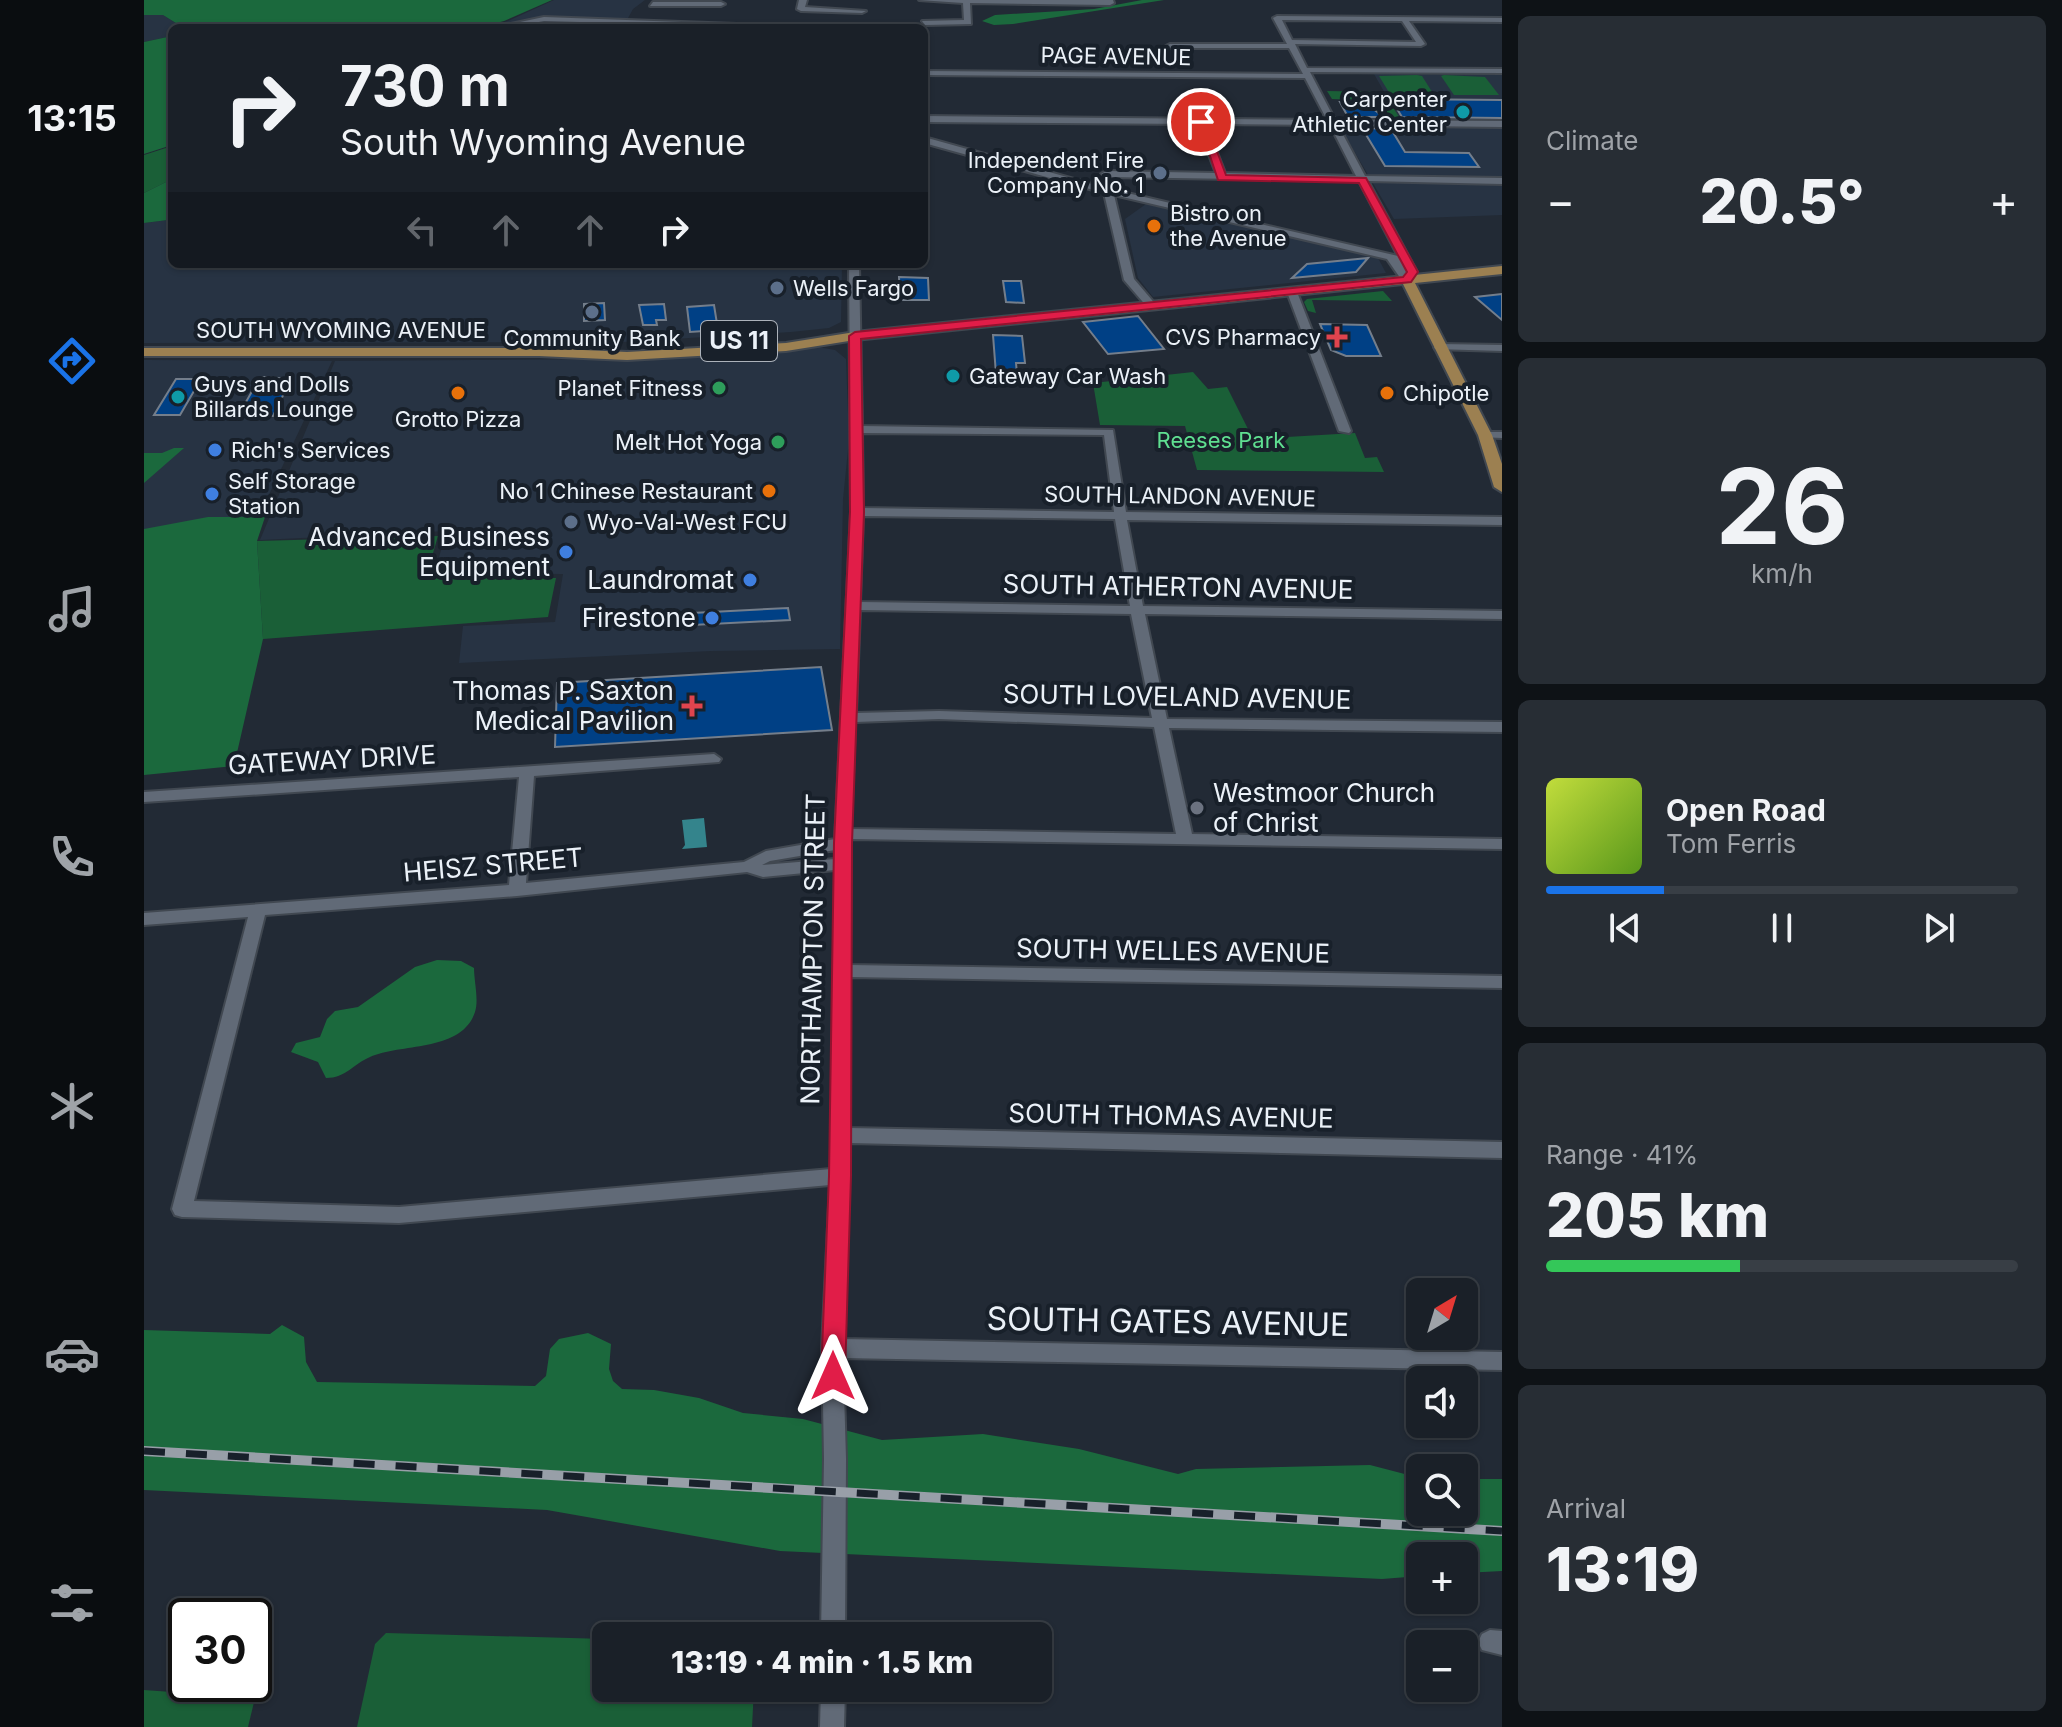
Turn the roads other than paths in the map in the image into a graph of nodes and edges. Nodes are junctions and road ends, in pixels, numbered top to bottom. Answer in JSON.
{"nodes":[{"id":1,"x":863,"y":0,"type":"edge"},
{"id":2,"x":923,"y":0,"type":"edge"},
{"id":3,"x":966,"y":1,"type":"edge"},
{"id":4,"x":1016,"y":1,"type":"edge"},
{"id":5,"x":1109,"y":1,"type":"edge"},
{"id":6,"x":722,"y":2,"type":"edge"},
{"id":7,"x":653,"y":4,"type":"dead end"},
{"id":8,"x":802,"y":4,"type":"edge"},
{"id":9,"x":862,"y":11,"type":"junction"},
{"id":10,"x":1404,"y":19,"type":"junction"},
{"id":11,"x":1502,"y":20,"type":"edge"},
{"id":12,"x":861,"y":23,"type":"dead end"},
{"id":13,"x":925,"y":23,"type":"dead end"},
{"id":14,"x":516,"y":24,"type":"edge"},
{"id":15,"x":682,"y":24,"type":"edge"},
{"id":16,"x":710,"y":24,"type":"edge"},
{"id":17,"x":1291,"y":44,"type":"junction"},
{"id":18,"x":1502,"y":71,"type":"edge"},
{"id":19,"x":928,"y":73,"type":"edge"},
{"id":20,"x":1306,"y":73,"type":"junction"},
{"id":21,"x":1181,"y":75,"type":"junction"},
{"id":22,"x":928,"y":119,"type":"edge"},
{"id":23,"x":1201,"y":122,"type":"junction"},
{"id":24,"x":1335,"y":123,"type":"junction"},
{"id":25,"x":1502,"y":124,"type":"edge"},
{"id":26,"x":928,"y":141,"type":"edge"},
{"id":27,"x":1106,"y":174,"type":"dead end"},
{"id":28,"x":1158,"y":177,"type":"junction"},
{"id":29,"x":1222,"y":178,"type":"junction"},
{"id":30,"x":1363,"y":180,"type":"junction"},
{"id":31,"x":1502,"y":181,"type":"edge"},
{"id":32,"x":1108,"y":191,"type":"junction"},
{"id":33,"x":1142,"y":199,"type":"junction"},
{"id":34,"x":1163,"y":204,"type":"junction"},
{"id":35,"x":1112,"y":206,"type":"junction"},
{"id":36,"x":1396,"y":254,"type":"junction"},
{"id":37,"x":854,"y":268,"type":"edge"},
{"id":38,"x":1502,"y":270,"type":"edge"},
{"id":39,"x":1407,"y":280,"type":"junction"},
{"id":40,"x":1292,"y":292,"type":"junction"},
{"id":41,"x":1152,"y":306,"type":"junction"},
{"id":42,"x":855,"y":336,"type":"junction"},
{"id":43,"x":1439,"y":347,"type":"junction"},
{"id":44,"x":1502,"y":348,"type":"edge"},
{"id":45,"x":144,"y":352,"type":"edge"},
{"id":46,"x":857,"y":429,"type":"junction"},
{"id":47,"x":1345,"y":431,"type":"dead end"},
{"id":48,"x":1485,"y":435,"type":"junction"},
{"id":49,"x":1502,"y":435,"type":"edge"},
{"id":50,"x":1502,"y":487,"type":"edge"},
{"id":51,"x":857,"y":512,"type":"junction"},
{"id":52,"x":1121,"y":515,"type":"junction"},
{"id":53,"x":1502,"y":521,"type":"edge"},
{"id":54,"x":854,"y":606,"type":"junction"},
{"id":55,"x":1139,"y":611,"type":"junction"},
{"id":56,"x":1502,"y":615,"type":"edge"},
{"id":57,"x":850,"y":718,"type":"junction"},
{"id":58,"x":1159,"y":723,"type":"junction"},
{"id":59,"x":1502,"y":727,"type":"edge"},
{"id":60,"x":714,"y":759,"type":"dead end"},
{"id":61,"x":527,"y":773,"type":"junction"},
{"id":62,"x":144,"y":797,"type":"edge"},
{"id":63,"x":843,"y":838,"type":"junction"},
{"id":64,"x":1185,"y":840,"type":"junction"},
{"id":65,"x":1502,"y":844,"type":"edge"},
{"id":66,"x":844,"y":864,"type":"junction"},
{"id":67,"x":747,"y":867,"type":"junction"},
{"id":68,"x":517,"y":890,"type":"junction"},
{"id":69,"x":258,"y":911,"type":"junction"},
{"id":70,"x":144,"y":919,"type":"edge"},
{"id":71,"x":843,"y":971,"type":"junction"},
{"id":72,"x":1502,"y":982,"type":"edge"},
{"id":73,"x":839,"y":1135,"type":"junction"},
{"id":74,"x":1502,"y":1150,"type":"edge"},
{"id":75,"x":840,"y":1176,"type":"junction"},
{"id":76,"x":832,"y":1348,"type":"junction"},
{"id":77,"x":1502,"y":1361,"type":"edge"},
{"id":78,"x":833,"y":1622,"type":"edge"},
{"id":79,"x":833,"y":1702,"type":"edge"},
{"id":80,"x":832,"y":1727,"type":"edge"}],
"edges":[{"from":1,"to":9,"type":"street"},
{"from":2,"to":3,"type":"street"},
{"from":3,"to":4,"type":"street"},
{"from":3,"to":13,"type":"street"},
{"from":4,"to":5,"type":"street"},
{"from":6,"to":7,"type":"street"},
{"from":6,"to":16,"type":"street"},
{"from":8,"to":9,"type":"street"},
{"from":9,"to":12,"type":"street"},
{"from":10,"to":11,"type":"street"},
{"from":10,"to":17,"type":"street"},
{"from":10,"to":17,"type":"street"},
{"from":14,"to":15,"type":"street"},
{"from":17,"to":20,"type":"street"},
{"from":17,"to":21,"type":"street"},
{"from":18,"to":20,"type":"street","name":"PAGE AVENUE"},
{"from":19,"to":21,"type":"street","name":"PAGE AVENUE"},
{"from":20,"to":21,"type":"street","name":"PAGE AVENUE"},
{"from":20,"to":24,"type":"street"},
{"from":22,"to":23,"type":"street"},
{"from":23,"to":24,"type":"street"},
{"from":23,"to":29,"type":"street"},
{"from":24,"to":25,"type":"street"},
{"from":24,"to":30,"type":"street"},
{"from":26,"to":32,"type":"street"},
{"from":27,"to":28,"type":"street"},
{"from":28,"to":29,"type":"street"},
{"from":28,"to":34,"type":"street"},
{"from":29,"to":30,"type":"street"},
{"from":30,"to":31,"type":"street"},
{"from":30,"to":36,"type":"street"},
{"from":32,"to":33,"type":"street"},
{"from":32,"to":35,"type":"street"},
{"from":33,"to":34,"type":"street"},
{"from":33,"to":35,"type":"street"},
{"from":34,"to":36,"type":"street"},
{"from":35,"to":41,"type":"street"},
{"from":36,"to":39,"type":"street"},
{"from":36,"to":39,"type":"street"},
{"from":37,"to":42,"type":"street","name":"NORTHAMPTON STREET"},
{"from":38,"to":39,"type":"main road","number":"US 11"},
{"from":39,"to":40,"type":"main road","name":"SOUTH WYOMING AVENUE","number":"US 11"},
{"from":39,"to":43,"type":"main road"},
{"from":40,"to":41,"type":"main road","name":"SOUTH WYOMING AVENUE","number":"US 11"},
{"from":40,"to":47,"type":"street"},
{"from":41,"to":42,"type":"main road","name":"SOUTH WYOMING AVENUE","number":"US 11"},
{"from":42,"to":45,"type":"main road","name":"SOUTH WYOMING AVENUE","number":"US 11"},
{"from":42,"to":46,"type":"street","name":"NORTHAMPTON STREET"},
{"from":43,"to":44,"type":"street"},
{"from":43,"to":48,"type":"main road"},
{"from":46,"to":51,"type":"street","name":"NORTHAMPTON STREET"},
{"from":46,"to":52,"type":"street"},
{"from":48,"to":49,"type":"street"},
{"from":48,"to":50,"type":"main road"},
{"from":51,"to":52,"type":"street","name":"SOUTH LANDON AVENUE"},
{"from":51,"to":54,"type":"street","name":"NORTHAMPTON STREET"},
{"from":52,"to":53,"type":"street","name":"SOUTH LANDON AVENUE"},
{"from":52,"to":55,"type":"street"},
{"from":54,"to":55,"type":"street","name":"SOUTH ATHERTON AVENUE"},
{"from":54,"to":57,"type":"street","name":"NORTHAMPTON STREET"},
{"from":55,"to":56,"type":"street","name":"SOUTH ATHERTON AVENUE"},
{"from":55,"to":58,"type":"street"},
{"from":57,"to":58,"type":"street","name":"SOUTH LOVELAND AVENUE"},
{"from":57,"to":63,"type":"street","name":"NORTHAMPTON STREET"},
{"from":58,"to":59,"type":"street","name":"SOUTH LOVELAND AVENUE"},
{"from":58,"to":64,"type":"street"},
{"from":60,"to":61,"type":"street","name":"GATEWAY DRIVE"},
{"from":61,"to":62,"type":"street","name":"GATEWAY DRIVE"},
{"from":61,"to":68,"type":"street"},
{"from":63,"to":64,"type":"street","name":"HEISZ STREET"},
{"from":63,"to":66,"type":"street","name":"NORTHAMPTON STREET"},
{"from":63,"to":67,"type":"street","name":"HEISZ STREET"},
{"from":64,"to":65,"type":"street","name":"HEISZ STREET"},
{"from":66,"to":67,"type":"street"},
{"from":66,"to":71,"type":"street","name":"NORTHAMPTON STREET"},
{"from":67,"to":68,"type":"street","name":"HEISZ STREET"},
{"from":68,"to":69,"type":"street","name":"HEISZ STREET"},
{"from":69,"to":70,"type":"street","name":"HEISZ STREET"},
{"from":69,"to":75,"type":"street"},
{"from":71,"to":72,"type":"street","name":"SOUTH WELLES AVENUE"},
{"from":71,"to":73,"type":"street","name":"NORTHAMPTON STREET"},
{"from":73,"to":74,"type":"street","name":"SOUTH THOMAS AVENUE"},
{"from":73,"to":75,"type":"street","name":"NORTHAMPTON STREET"},
{"from":75,"to":76,"type":"street","name":"NORTHAMPTON STREET"},
{"from":76,"to":77,"type":"street","name":"SOUTH GATES AVENUE"},
{"from":76,"to":78,"type":"street","name":"NORTHAMPTON STREET"},
{"from":79,"to":80,"type":"street"}]}
